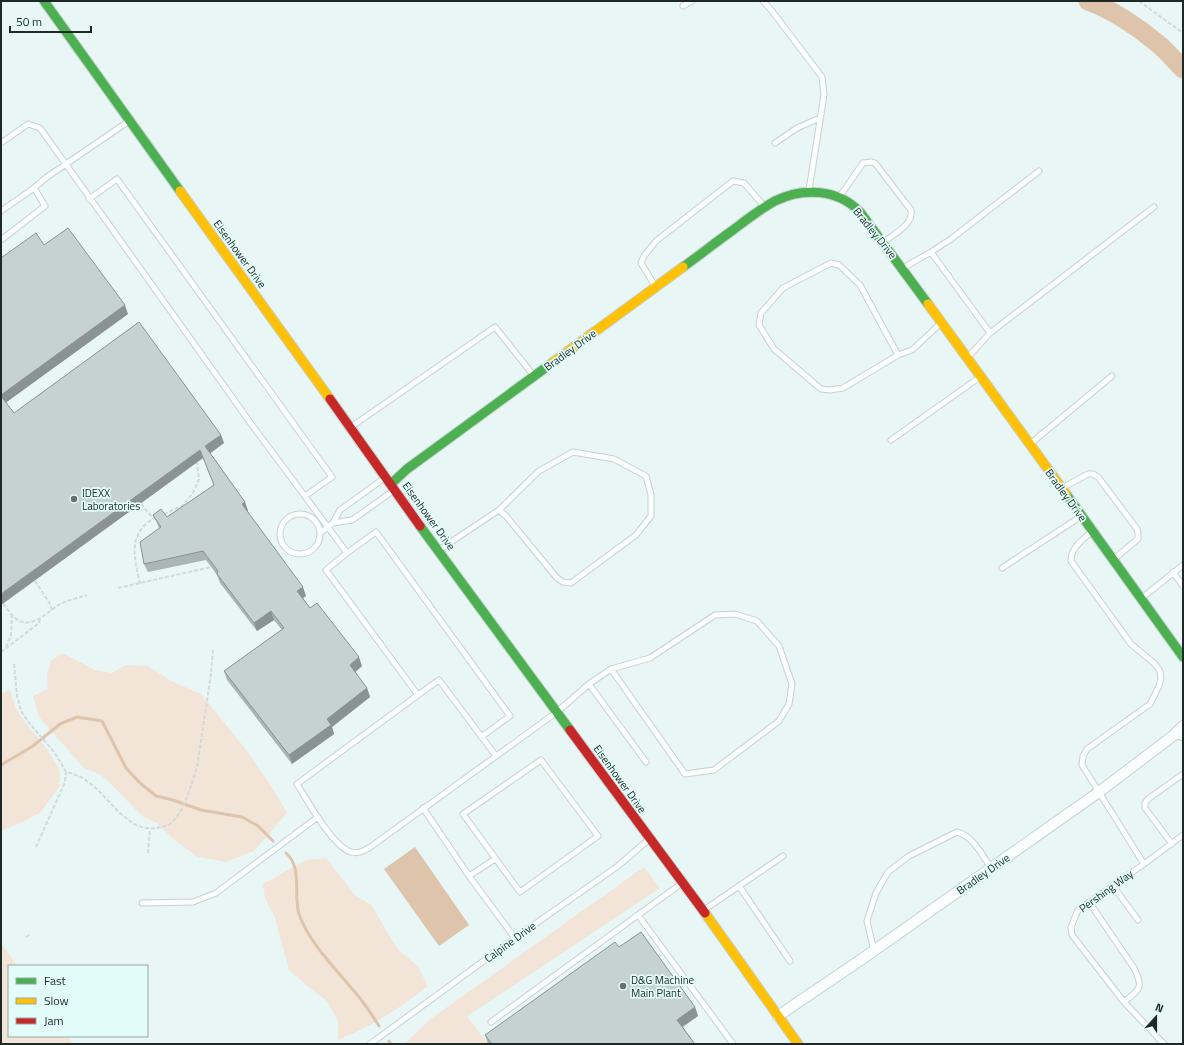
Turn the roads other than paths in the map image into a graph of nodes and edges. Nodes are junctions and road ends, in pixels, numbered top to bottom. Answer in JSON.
{"nodes":[{"id":1,"x":44,"y":1,"type":"edge"},
{"id":2,"x":692,"y":1,"type":"edge"},
{"id":3,"x":763,"y":1,"type":"edge"},
{"id":4,"x":683,"y":6,"type":"dead end"},
{"id":5,"x":820,"y":118,"type":"junction"},
{"id":6,"x":129,"y":121,"type":"junction"},
{"id":7,"x":1,"y":143,"type":"edge"},
{"id":8,"x":775,"y":143,"type":"dead end"},
{"id":9,"x":65,"y":164,"type":"junction"},
{"id":10,"x":1039,"y":171,"type":"dead end"},
{"id":11,"x":34,"y":188,"type":"junction"},
{"id":12,"x":809,"y":191,"type":"junction"},
{"id":13,"x":839,"y":196,"type":"junction"},
{"id":14,"x":89,"y":199,"type":"junction"},
{"id":15,"x":765,"y":207,"type":"junction"},
{"id":16,"x":1154,"y":207,"type":"dead end"},
{"id":17,"x":1,"y":211,"type":"edge"},
{"id":18,"x":1,"y":240,"type":"edge"},
{"id":19,"x":883,"y":242,"type":"junction"},
{"id":20,"x":931,"y":252,"type":"junction"},
{"id":21,"x":902,"y":268,"type":"junction"},
{"id":22,"x":655,"y":287,"type":"junction"},
{"id":23,"x":942,"y":323,"type":"junction"},
{"id":24,"x":990,"y":333,"type":"junction"},
{"id":25,"x":898,"y":355,"type":"junction"},
{"id":26,"x":967,"y":358,"type":"junction"},
{"id":27,"x":534,"y":376,"type":"junction"},
{"id":28,"x":1112,"y":376,"type":"dead end"},
{"id":29,"x":980,"y":377,"type":"junction"},
{"id":30,"x":350,"y":428,"type":"junction"},
{"id":31,"x":891,"y":440,"type":"dead end"},
{"id":32,"x":1029,"y":444,"type":"junction"},
{"id":33,"x":390,"y":484,"type":"junction"},
{"id":34,"x":1062,"y":489,"type":"junction"},
{"id":35,"x":305,"y":496,"type":"junction"},
{"id":36,"x":499,"y":510,"type":"junction"},
{"id":37,"x":1081,"y":516,"type":"junction"},
{"id":38,"x":333,"y":523,"type":"junction"},
{"id":39,"x":328,"y":527,"type":"junction"},
{"id":40,"x":1092,"y":531,"type":"junction"},
{"id":41,"x":320,"y":533,"type":"junction"},
{"id":42,"x":439,"y":550,"type":"junction"},
{"id":43,"x":346,"y":553,"type":"junction"},
{"id":44,"x":1114,"y":560,"type":"junction"},
{"id":45,"x":1183,"y":565,"type":"edge"},
{"id":46,"x":1002,"y":568,"type":"dead end"},
{"id":47,"x":1173,"y":572,"type":"junction"},
{"id":48,"x":1183,"y":586,"type":"edge"},
{"id":49,"x":1142,"y":599,"type":"junction"},
{"id":50,"x":1183,"y":657,"type":"edge"},
{"id":51,"x":611,"y":669,"type":"junction"},
{"id":52,"x":588,"y":684,"type":"junction"},
{"id":53,"x":418,"y":695,"type":"junction"},
{"id":54,"x":557,"y":712,"type":"junction"},
{"id":55,"x":1183,"y":726,"type":"edge"},
{"id":56,"x":1179,"y":736,"type":"edge"},
{"id":57,"x":481,"y":737,"type":"junction"},
{"id":58,"x":496,"y":756,"type":"junction"},
{"id":59,"x":646,"y":762,"type":"dead end"},
{"id":60,"x":1183,"y":774,"type":"edge"},
{"id":61,"x":1098,"y":792,"type":"junction"},
{"id":62,"x":423,"y":808,"type":"junction"},
{"id":63,"x":318,"y":817,"type":"junction"},
{"id":64,"x":1183,"y":836,"type":"edge"},
{"id":65,"x":648,"y":839,"type":"junction"},
{"id":66,"x":1172,"y":844,"type":"junction"},
{"id":67,"x":783,"y":856,"type":"dead end"},
{"id":68,"x":495,"y":859,"type":"junction"},
{"id":69,"x":1144,"y":864,"type":"junction"},
{"id":70,"x":991,"y":868,"type":"junction"},
{"id":71,"x":469,"y":876,"type":"junction"},
{"id":72,"x":683,"y":882,"type":"junction"},
{"id":73,"x":738,"y":886,"type":"junction"},
{"id":74,"x":1113,"y":886,"type":"junction"},
{"id":75,"x":1089,"y":902,"type":"junction"},
{"id":76,"x":142,"y":903,"type":"dead end"},
{"id":77,"x":704,"y":911,"type":"junction"},
{"id":78,"x":638,"y":915,"type":"junction"},
{"id":79,"x":1138,"y":920,"type":"dead end"},
{"id":80,"x":515,"y":938,"type":"junction"},
{"id":81,"x":874,"y":951,"type":"junction"},
{"id":82,"x":790,"y":961,"type":"dead end"},
{"id":83,"x":1124,"y":1002,"type":"junction"},
{"id":84,"x":778,"y":1016,"type":"junction"},
{"id":85,"x":491,"y":1022,"type":"dead end"},
{"id":86,"x":370,"y":1044,"type":"edge"},
{"id":87,"x":733,"y":1044,"type":"edge"},
{"id":88,"x":798,"y":1044,"type":"edge"},
{"id":89,"x":1164,"y":1044,"type":"edge"}],
"edges":[{"from":1,"to":6,"type":"street","name":"Eisenhower Drive"},
{"from":2,"to":4,"type":"lane"},
{"from":3,"to":5,"type":"lane"},
{"from":5,"to":8,"type":"lane"},
{"from":5,"to":12,"type":"lane"},
{"from":6,"to":9,"type":"lane"},
{"from":6,"to":30,"type":"street","name":"Eisenhower Drive"},
{"from":7,"to":9,"type":"lane"},
{"from":9,"to":11,"type":"lane"},
{"from":9,"to":14,"type":"lane"},
{"from":10,"to":20,"type":"lane"},
{"from":11,"to":17,"type":"lane"},
{"from":11,"to":18,"type":"lane"},
{"from":12,"to":13,"type":"street","name":"Bradley Drive"},
{"from":12,"to":15,"type":"street","name":"Bradley Drive"},
{"from":13,"to":19,"type":"street","name":"Bradley Drive"},
{"from":13,"to":19,"type":"lane"},
{"from":14,"to":35,"type":"lane"},
{"from":14,"to":35,"type":"lane"},
{"from":15,"to":22,"type":"street","name":"Bradley Drive"},
{"from":15,"to":22,"type":"lane"},
{"from":16,"to":24,"type":"lane"},
{"from":19,"to":21,"type":"street","name":"Bradley Drive"},
{"from":20,"to":21,"type":"lane"},
{"from":20,"to":24,"type":"lane"},
{"from":21,"to":23,"type":"street","name":"Bradley Drive"},
{"from":22,"to":27,"type":"street","name":"Bradley Drive"},
{"from":23,"to":25,"type":"lane"},
{"from":23,"to":26,"type":"street","name":"Bradley Drive"},
{"from":24,"to":26,"type":"lane"},
{"from":25,"to":25,"type":"lane"},
{"from":26,"to":29,"type":"street","name":"Bradley Drive"},
{"from":27,"to":30,"type":"lane"},
{"from":27,"to":33,"type":"street","name":"Bradley Drive"},
{"from":28,"to":32,"type":"lane"},
{"from":29,"to":31,"type":"lane"},
{"from":29,"to":32,"type":"street","name":"Bradley Drive"},
{"from":30,"to":33,"type":"street","name":"Eisenhower Drive"},
{"from":32,"to":34,"type":"street","name":"Bradley Drive"},
{"from":33,"to":38,"type":"lane"},
{"from":33,"to":38,"type":"lane"},
{"from":33,"to":42,"type":"street","name":"Eisenhower Drive"},
{"from":34,"to":37,"type":"street","name":"Bradley Drive"},
{"from":34,"to":44,"type":"lane"},
{"from":35,"to":39,"type":"lane"},
{"from":36,"to":36,"type":"lane"},
{"from":36,"to":42,"type":"lane"},
{"from":37,"to":40,"type":"street","name":"Bradley Drive"},
{"from":37,"to":46,"type":"lane"},
{"from":38,"to":39,"type":"lane"},
{"from":39,"to":41,"type":"lane"},
{"from":39,"to":43,"type":"lane"},
{"from":40,"to":44,"type":"street","name":"Bradley Drive"},
{"from":40,"to":61,"type":"lane","name":"Pershing Way"},
{"from":41,"to":41,"type":"lane"},
{"from":42,"to":54,"type":"street","name":"Eisenhower Drive"},
{"from":43,"to":53,"type":"lane"},
{"from":43,"to":57,"type":"lane"},
{"from":44,"to":49,"type":"street","name":"Bradley Drive"},
{"from":45,"to":47,"type":"lane"},
{"from":47,"to":48,"type":"lane"},
{"from":47,"to":49,"type":"lane"},
{"from":49,"to":50,"type":"street","name":"Bradley Drive"},
{"from":51,"to":51,"type":"lane"},
{"from":51,"to":52,"type":"lane"},
{"from":52,"to":54,"type":"lane"},
{"from":52,"to":59,"type":"lane"},
{"from":53,"to":57,"type":"lane"},
{"from":53,"to":63,"type":"lane"},
{"from":54,"to":58,"type":"lane"},
{"from":54,"to":65,"type":"street","name":"Eisenhower Drive"},
{"from":55,"to":56,"type":"street","name":"Bradley Drive"},
{"from":56,"to":61,"type":"street","name":"Bradley Drive"},
{"from":57,"to":58,"type":"lane"},
{"from":58,"to":62,"type":"lane"},
{"from":60,"to":66,"type":"lane"},
{"from":61,"to":69,"type":"lane","name":"Pershing Way"},
{"from":61,"to":70,"type":"street","name":"Bradley Drive"},
{"from":62,"to":63,"type":"lane"},
{"from":62,"to":71,"type":"lane"},
{"from":63,"to":76,"type":"lane"},
{"from":64,"to":66,"type":"lane"},
{"from":65,"to":72,"type":"street","name":"Eisenhower Drive"},
{"from":65,"to":80,"type":"lane","name":"Calpine Drive"},
{"from":66,"to":69,"type":"lane"},
{"from":67,"to":73,"type":"lane"},
{"from":68,"to":68,"type":"lane"},
{"from":68,"to":71,"type":"lane"},
{"from":69,"to":74,"type":"lane","name":"Pershing Way"},
{"from":70,"to":81,"type":"street","name":"Bradley Drive"},
{"from":70,"to":81,"type":"lane"},
{"from":71,"to":80,"type":"lane"},
{"from":72,"to":77,"type":"street","name":"Eisenhower Drive"},
{"from":72,"to":78,"type":"lane"},
{"from":73,"to":77,"type":"lane"},
{"from":73,"to":82,"type":"lane"},
{"from":74,"to":75,"type":"lane","name":"Pershing Way"},
{"from":74,"to":79,"type":"lane"},
{"from":75,"to":83,"type":"lane"},
{"from":75,"to":83,"type":"lane","name":"Pershing Way"},
{"from":77,"to":84,"type":"street","name":"Eisenhower Drive"},
{"from":78,"to":85,"type":"lane"},
{"from":78,"to":87,"type":"lane"},
{"from":80,"to":86,"type":"lane","name":"Calpine Drive"},
{"from":81,"to":84,"type":"street","name":"Bradley Drive"},
{"from":83,"to":89,"type":"lane","name":"Pershing Way"},
{"from":84,"to":88,"type":"street","name":"Eisenhower Drive"}]}
